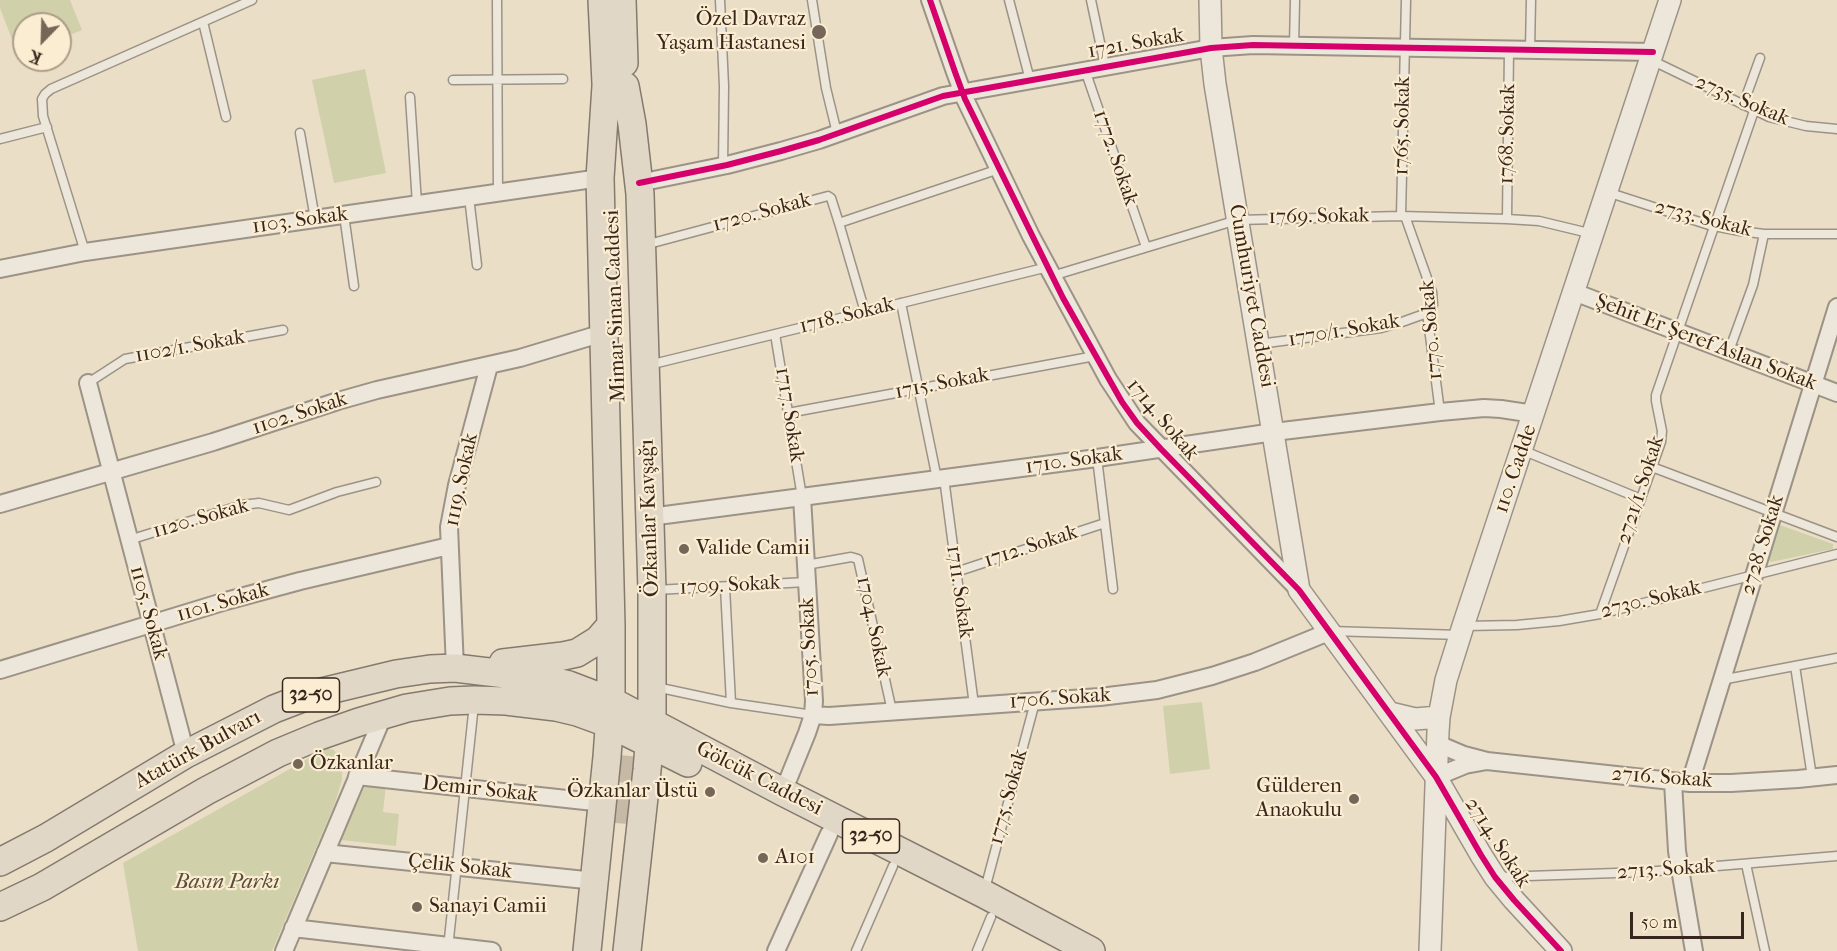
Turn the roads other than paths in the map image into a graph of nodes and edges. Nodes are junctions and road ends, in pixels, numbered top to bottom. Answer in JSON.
{"nodes":[{"id":1,"x":252,"y":0,"type":"edge"},
{"id":2,"x":497,"y":0,"type":"edge"},
{"id":3,"x":602,"y":0,"type":"edge"},
{"id":4,"x":622,"y":0,"type":"edge"},
{"id":5,"x":720,"y":0,"type":"edge"},
{"id":6,"x":812,"y":0,"type":"edge"},
{"id":7,"x":930,"y":0,"type":"edge"},
{"id":8,"x":1009,"y":0,"type":"edge"},
{"id":9,"x":1090,"y":0,"type":"edge"},
{"id":10,"x":1210,"y":0,"type":"edge"},
{"id":11,"x":1295,"y":0,"type":"edge"},
{"id":12,"x":1406,"y":0,"type":"edge"},
{"id":13,"x":1530,"y":0,"type":"edge"},
{"id":14,"x":1670,"y":0,"type":"edge"},
{"id":15,"x":203,"y":22,"type":"junction"},
{"id":16,"x":1294,"y":46,"type":"junction"},
{"id":17,"x":1211,"y":48,"type":"junction"},
{"id":18,"x":1404,"y":48,"type":"junction"},
{"id":19,"x":1509,"y":50,"type":"junction"},
{"id":20,"x":1530,"y":50,"type":"junction"},
{"id":21,"x":1652,"y":56,"type":"junction"},
{"id":22,"x":1760,"y":58,"type":"dead end"},
{"id":23,"x":1105,"y":66,"type":"junction"},
{"id":24,"x":1085,"y":70,"type":"junction"},
{"id":25,"x":498,"y":79,"type":"junction"},
{"id":26,"x":563,"y":79,"type":"dead end"},
{"id":27,"x":453,"y":80,"type":"dead end"},
{"id":28,"x":1030,"y":80,"type":"junction"},
{"id":29,"x":615,"y":86,"type":"junction"},
{"id":30,"x":962,"y":92,"type":"junction"},
{"id":31,"x":410,"y":97,"type":"dead end"},
{"id":32,"x":1743,"y":105,"type":"junction"},
{"id":33,"x":1754,"y":111,"type":"junction"},
{"id":34,"x":226,"y":117,"type":"dead end"},
{"id":35,"x":46,"y":127,"type":"junction"},
{"id":36,"x":1837,"y":129,"type":"edge"},
{"id":37,"x":837,"y":133,"type":"junction"},
{"id":38,"x":300,"y":134,"type":"dead end"},
{"id":39,"x":0,"y":139,"type":"edge"},
{"id":40,"x":723,"y":165,"type":"junction"},
{"id":41,"x":999,"y":169,"type":"junction"},
{"id":42,"x":600,"y":178,"type":"junction"},
{"id":43,"x":639,"y":183,"type":"junction"},
{"id":44,"x":1607,"y":192,"type":"junction"},
{"id":45,"x":498,"y":193,"type":"junction"},
{"id":46,"x":469,"y":197,"type":"junction"},
{"id":47,"x":417,"y":204,"type":"junction"},
{"id":48,"x":344,"y":215,"type":"junction"},
{"id":49,"x":1403,"y":216,"type":"junction"},
{"id":50,"x":315,"y":219,"type":"junction"},
{"id":51,"x":1507,"y":219,"type":"junction"},
{"id":52,"x":1237,"y":220,"type":"junction"},
{"id":53,"x":838,"y":223,"type":"junction"},
{"id":54,"x":1714,"y":226,"type":"junction"},
{"id":55,"x":1593,"y":234,"type":"junction"},
{"id":56,"x":1764,"y":234,"type":"junction"},
{"id":57,"x":1837,"y":234,"type":"edge"},
{"id":58,"x":642,"y":246,"type":"junction"},
{"id":59,"x":1146,"y":247,"type":"junction"},
{"id":60,"x":85,"y":252,"type":"junction"},
{"id":61,"x":477,"y":265,"type":"dead end"},
{"id":62,"x":0,"y":269,"type":"edge"},
{"id":63,"x":1050,"y":272,"type":"junction"},
{"id":64,"x":354,"y":286,"type":"dead end"},
{"id":65,"x":1574,"y":292,"type":"junction"},
{"id":66,"x":901,"y":303,"type":"junction"},
{"id":67,"x":1837,"y":307,"type":"edge"},
{"id":68,"x":866,"y":312,"type":"junction"},
{"id":69,"x":1427,"y":313,"type":"junction"},
{"id":70,"x":283,"y":330,"type":"dead end"},
{"id":71,"x":1677,"y":332,"type":"junction"},
{"id":72,"x":603,"y":333,"type":"junction"},
{"id":73,"x":775,"y":334,"type":"junction"},
{"id":74,"x":1259,"y":344,"type":"junction"},
{"id":75,"x":1729,"y":351,"type":"junction"},
{"id":76,"x":1095,"y":356,"type":"junction"},
{"id":77,"x":489,"y":366,"type":"junction"},
{"id":78,"x":646,"y":366,"type":"junction"},
{"id":79,"x":88,"y":383,"type":"joint"},
{"id":80,"x":1812,"y":383,"type":"junction"},
{"id":81,"x":920,"y":388,"type":"junction"},
{"id":82,"x":1837,"y":393,"type":"edge"},
{"id":83,"x":1440,"y":412,"type":"junction"},
{"id":84,"x":788,"y":413,"type":"junction"},
{"id":85,"x":1534,"y":414,"type":"junction"},
{"id":86,"x":1274,"y":432,"type":"junction"},
{"id":87,"x":1161,"y":449,"type":"junction"},
{"id":88,"x":1522,"y":450,"type":"junction"},
{"id":89,"x":1097,"y":458,"type":"junction"},
{"id":90,"x":1652,"y":467,"type":"junction"},
{"id":91,"x":111,"y":472,"type":"junction"},
{"id":92,"x":940,"y":479,"type":"junction"},
{"id":93,"x":376,"y":482,"type":"dead end"},
{"id":94,"x":802,"y":497,"type":"junction"},
{"id":95,"x":1641,"y":499,"type":"junction"},
{"id":96,"x":0,"y":504,"type":"edge"},
{"id":97,"x":1773,"y":514,"type":"junction"},
{"id":98,"x":650,"y":517,"type":"junction"},
{"id":99,"x":1105,"y":523,"type":"junction"},
{"id":100,"x":1837,"y":537,"type":"edge"},
{"id":101,"x":129,"y":540,"type":"junction"},
{"id":102,"x":449,"y":546,"type":"junction"},
{"id":103,"x":1837,"y":554,"type":"edge"},
{"id":104,"x":956,"y":572,"type":"junction"},
{"id":105,"x":806,"y":573,"type":"junction"},
{"id":106,"x":1754,"y":574,"type":"junction"},
{"id":107,"x":725,"y":587,"type":"junction"},
{"id":108,"x":1113,"y":589,"type":"dead end"},
{"id":109,"x":1299,"y":590,"type":"junction"},
{"id":110,"x":632,"y":610,"type":"junction"},
{"id":111,"x":1600,"y":614,"type":"junction"},
{"id":112,"x":151,"y":623,"type":"junction"},
{"id":113,"x":1330,"y":631,"type":"junction"},
{"id":114,"x":1461,"y":631,"type":"junction"},
{"id":115,"x":1837,"y":658,"type":"edge"},
{"id":116,"x":1795,"y":666,"type":"junction"},
{"id":117,"x":455,"y":668,"type":"junction"},
{"id":118,"x":0,"y":670,"type":"edge"},
{"id":119,"x":1721,"y":680,"type":"junction"},
{"id":120,"x":652,"y":687,"type":"junction"},
{"id":121,"x":474,"y":700,"type":"junction"},
{"id":122,"x":1035,"y":701,"type":"junction"},
{"id":123,"x":731,"y":703,"type":"junction"},
{"id":124,"x":974,"y":705,"type":"junction"},
{"id":125,"x":892,"y":711,"type":"junction"},
{"id":126,"x":610,"y":712,"type":"junction"},
{"id":127,"x":1390,"y":713,"type":"junction"},
{"id":128,"x":384,"y":714,"type":"junction"},
{"id":129,"x":813,"y":715,"type":"junction"},
{"id":130,"x":1439,"y":717,"type":"junction"},
{"id":131,"x":650,"y":733,"type":"junction"},
{"id":132,"x":1438,"y":744,"type":"junction"},
{"id":133,"x":186,"y":754,"type":"junction"},
{"id":134,"x":1487,"y":761,"type":"junction"},
{"id":135,"x":1837,"y":775,"type":"edge"},
{"id":136,"x":357,"y":776,"type":"junction"},
{"id":137,"x":1436,"y":777,"type":"junction"},
{"id":138,"x":1812,"y":777,"type":"junction"},
{"id":139,"x":1682,"y":782,"type":"junction"},
{"id":140,"x":465,"y":788,"type":"junction"},
{"id":141,"x":783,"y":792,"type":"junction"},
{"id":142,"x":615,"y":817,"type":"junction"},
{"id":143,"x":829,"y":834,"type":"junction"},
{"id":144,"x":325,"y":853,"type":"junction"},
{"id":145,"x":1837,"y":856,"type":"edge"},
{"id":146,"x":0,"y":862,"type":"edge"},
{"id":147,"x":1746,"y":864,"type":"junction"},
{"id":148,"x":893,"y":866,"type":"junction"},
{"id":149,"x":456,"y":867,"type":"junction"},
{"id":150,"x":1680,"y":870,"type":"junction"},
{"id":151,"x":1495,"y":877,"type":"junction"},
{"id":152,"x":594,"y":881,"type":"junction"},
{"id":153,"x":988,"y":905,"type":"junction"},
{"id":154,"x":0,"y":907,"type":"edge"},
{"id":155,"x":293,"y":928,"type":"junction"},
{"id":156,"x":1546,"y":943,"type":"edge"},
{"id":157,"x":448,"y":948,"type":"edge"},
{"id":158,"x":284,"y":951,"type":"edge"},
{"id":159,"x":492,"y":951,"type":"edge"},
{"id":160,"x":587,"y":951,"type":"edge"},
{"id":161,"x":601,"y":951,"type":"edge"},
{"id":162,"x":614,"y":951,"type":"edge"},
{"id":163,"x":627,"y":951,"type":"edge"},
{"id":164,"x":776,"y":951,"type":"edge"},
{"id":165,"x":856,"y":951,"type":"edge"},
{"id":166,"x":977,"y":951,"type":"edge"},
{"id":167,"x":1056,"y":951,"type":"edge"},
{"id":168,"x":1091,"y":951,"type":"edge"},
{"id":169,"x":1430,"y":951,"type":"edge"},
{"id":170,"x":1561,"y":951,"type":"edge"},
{"id":171,"x":1694,"y":951,"type":"edge"},
{"id":172,"x":1765,"y":951,"type":"edge"}],
"edges":[{"from":1,"to":15,"type":"lane"},
{"from":2,"to":25,"type":"lane"},
{"from":3,"to":29,"type":"main road","name":"Mimar Sinan Caddesi"},
{"from":4,"to":29,"type":"main road","name":"Mimar Sinan Caddesi"},
{"from":5,"to":40,"type":"lane"},
{"from":6,"to":37,"type":"lane"},
{"from":7,"to":30,"type":"street","name":"1714. Sokak"},
{"from":8,"to":28,"type":"lane"},
{"from":9,"to":23,"type":"lane"},
{"from":10,"to":17,"type":"street","name":"Cumhuriyet Caddesi"},
{"from":11,"to":16,"type":"lane"},
{"from":12,"to":18,"type":"lane","name":"1765. Sokak"},
{"from":13,"to":20,"type":"lane"},
{"from":14,"to":21,"type":"street","name":"110. Cadde"},
{"from":15,"to":34,"type":"lane"},
{"from":15,"to":35,"type":"lane"},
{"from":16,"to":17,"type":"street","name":"1721. Sokak"},
{"from":16,"to":18,"type":"street","name":"1721. Sokak"},
{"from":17,"to":23,"type":"street","name":"1721. Sokak"},
{"from":17,"to":52,"type":"street","name":"Cumhuriyet Caddesi"},
{"from":18,"to":19,"type":"street","name":"1721. Sokak"},
{"from":18,"to":49,"type":"lane","name":"1765. Sokak"},
{"from":19,"to":20,"type":"street","name":"1721. Sokak"},
{"from":19,"to":51,"type":"lane","name":"1768. Sokak"},
{"from":20,"to":21,"type":"street","name":"1721. Sokak"},
{"from":21,"to":32,"type":"lane","name":"2735. Sokak"},
{"from":21,"to":44,"type":"street","name":"110. Cadde"},
{"from":22,"to":32,"type":"lane"},
{"from":23,"to":24,"type":"street","name":"1721. Sokak"},
{"from":24,"to":28,"type":"street","name":"1721. Sokak"},
{"from":24,"to":59,"type":"lane","name":"1772. Sokak"},
{"from":25,"to":26,"type":"lane"},
{"from":25,"to":27,"type":"lane"},
{"from":25,"to":45,"type":"lane"},
{"from":28,"to":30,"type":"street","name":"1721. Sokak"},
{"from":29,"to":42,"type":"main road","name":"Özkanlar Kavşağı"},
{"from":29,"to":43,"type":"main road","name":"Özkanlar Kavşağı"},
{"from":29,"to":110,"type":"main road","name":"Mimar Sinan Caddesi"},
{"from":30,"to":37,"type":"street","name":"1721. Sokak"},
{"from":30,"to":41,"type":"street","name":"1714. Sokak"},
{"from":31,"to":47,"type":"lane"},
{"from":32,"to":33,"type":"lane","name":"2735. Sokak"},
{"from":33,"to":36,"type":"lane","name":"2735. Sokak"},
{"from":33,"to":54,"type":"lane","name":"2721/1. Sokak"},
{"from":35,"to":39,"type":"lane"},
{"from":35,"to":60,"type":"lane"},
{"from":37,"to":40,"type":"street","name":"1721. Sokak"},
{"from":38,"to":50,"type":"lane"},
{"from":40,"to":43,"type":"street","name":"1721. Sokak"},
{"from":41,"to":53,"type":"lane","name":"1720. Sokak"},
{"from":41,"to":63,"type":"street","name":"1714. Sokak"},
{"from":42,"to":45,"type":"street","name":"1103. Sokak"},
{"from":42,"to":72,"type":"main road","name":"Özkanlar Kavşağı"},
{"from":43,"to":58,"type":"main road","name":"Özkanlar Kavşağı"},
{"from":44,"to":54,"type":"lane","name":"2733. Sokak"},
{"from":44,"to":55,"type":"street","name":"110. Cadde"},
{"from":45,"to":46,"type":"street","name":"1103. Sokak"},
{"from":46,"to":47,"type":"street","name":"1103. Sokak"},
{"from":46,"to":61,"type":"lane"},
{"from":47,"to":48,"type":"street","name":"1103. Sokak"},
{"from":48,"to":50,"type":"street","name":"1103. Sokak"},
{"from":48,"to":64,"type":"lane"},
{"from":49,"to":51,"type":"lane","name":"1769. Sokak"},
{"from":49,"to":52,"type":"lane","name":"1769. Sokak"},
{"from":49,"to":69,"type":"lane","name":"1770. Sokak"},
{"from":50,"to":60,"type":"street","name":"1103. Sokak"},
{"from":51,"to":55,"type":"lane","name":"1769. Sokak"},
{"from":52,"to":59,"type":"lane","name":"1769. Sokak"},
{"from":52,"to":74,"type":"street","name":"Cumhuriyet Caddesi"},
{"from":53,"to":58,"type":"lane","name":"1720. Sokak"},
{"from":53,"to":68,"type":"lane"},
{"from":54,"to":56,"type":"lane","name":"2733. Sokak"},
{"from":54,"to":71,"type":"lane","name":"2721/1. Sokak"},
{"from":55,"to":65,"type":"street","name":"110. Cadde"},
{"from":56,"to":57,"type":"lane","name":"2733. Sokak"},
{"from":56,"to":75,"type":"lane"},
{"from":58,"to":78,"type":"main road","name":"Özkanlar Kavşağı"},
{"from":59,"to":63,"type":"lane","name":"1769. Sokak"},
{"from":60,"to":62,"type":"street","name":"1103. Sokak"},
{"from":63,"to":66,"type":"lane","name":"1718. Sokak"},
{"from":63,"to":76,"type":"street","name":"1714. Sokak"},
{"from":65,"to":71,"type":"street","name":"Şehit Er Şeref Aslan Sokak"},
{"from":65,"to":85,"type":"street","name":"110. Cadde"},
{"from":66,"to":68,"type":"lane","name":"1718. Sokak"},
{"from":66,"to":81,"type":"lane","name":"1711. Sokak"},
{"from":67,"to":80,"type":"street","name":"2728. Sokak"},
{"from":68,"to":73,"type":"lane","name":"1718. Sokak"},
{"from":69,"to":74,"type":"lane","name":"1770/1. Sokak"},
{"from":69,"to":83,"type":"lane","name":"1770. Sokak"},
{"from":70,"to":79,"type":"lane","name":"1102/1. Sokak"},
{"from":71,"to":75,"type":"street","name":"Şehit Er Şeref Aslan Sokak"},
{"from":71,"to":90,"type":"lane","name":"2721/1. Sokak"},
{"from":72,"to":77,"type":"street","name":"1102. Sokak"},
{"from":72,"to":110,"type":"main road","name":"Özkanlar Kavşağı"},
{"from":73,"to":78,"type":"lane","name":"1718. Sokak"},
{"from":73,"to":84,"type":"lane","name":"1717. Sokak"},
{"from":74,"to":86,"type":"street","name":"Cumhuriyet Caddesi"},
{"from":75,"to":80,"type":"street","name":"Şehit Er Şeref Aslan Sokak"},
{"from":76,"to":81,"type":"lane","name":"1715. Sokak"},
{"from":76,"to":87,"type":"street","name":"1714. Sokak"},
{"from":77,"to":91,"type":"street","name":"1102. Sokak"},
{"from":77,"to":102,"type":"street","name":"1119. Sokak"},
{"from":78,"to":98,"type":"main road","name":"Özkanlar Kavşağı"},
{"from":79,"to":91,"type":"street","name":"1102/1. Sokak"},
{"from":80,"to":82,"type":"street","name":"Şehit Er Şeref Aslan Sokak"},
{"from":80,"to":97,"type":"street","name":"2728. Sokak"},
{"from":81,"to":84,"type":"lane","name":"1715. Sokak"},
{"from":81,"to":92,"type":"lane","name":"1711. Sokak"},
{"from":83,"to":85,"type":"street","name":"1710. Sokak"},
{"from":83,"to":86,"type":"street","name":"1710. Sokak"},
{"from":84,"to":94,"type":"lane","name":"1717. Sokak"},
{"from":85,"to":88,"type":"street","name":"110. Cadde"},
{"from":86,"to":87,"type":"street","name":"1710. Sokak"},
{"from":86,"to":109,"type":"street","name":"Cumhuriyet Caddesi"},
{"from":87,"to":89,"type":"street","name":"1710. Sokak"},
{"from":87,"to":109,"type":"street","name":"1714. Sokak"},
{"from":88,"to":95,"type":"lane"},
{"from":88,"to":114,"type":"street","name":"110. Cadde"},
{"from":89,"to":92,"type":"street","name":"1710. Sokak"},
{"from":89,"to":99,"type":"lane"},
{"from":90,"to":95,"type":"lane","name":"2721/1. Sokak"},
{"from":90,"to":97,"type":"lane"},
{"from":91,"to":96,"type":"street","name":"1102. Sokak"},
{"from":91,"to":101,"type":"street","name":"1105. Sokak"},
{"from":92,"to":94,"type":"street","name":"1710. Sokak"},
{"from":92,"to":104,"type":"lane","name":"1711. Sokak"},
{"from":93,"to":101,"type":"lane","name":"1120. Sokak"},
{"from":94,"to":98,"type":"street","name":"1710. Sokak"},
{"from":94,"to":105,"type":"street","name":"1705. Sokak"},
{"from":95,"to":111,"type":"lane","name":"2721/1. Sokak"},
{"from":97,"to":100,"type":"lane"},
{"from":97,"to":106,"type":"street","name":"2728. Sokak"},
{"from":98,"to":110,"type":"main road","name":"Özkanlar Kavşağı"},
{"from":99,"to":104,"type":"lane","name":"1712. Sokak"},
{"from":99,"to":108,"type":"lane"},
{"from":101,"to":112,"type":"street","name":"1105. Sokak"},
{"from":102,"to":112,"type":"street","name":"1101. Sokak"},
{"from":102,"to":117,"type":"street","name":"1119. Sokak"},
{"from":103,"to":106,"type":"lane","name":"2730. Sokak"},
{"from":104,"to":124,"type":"lane","name":"1711. Sokak"},
{"from":105,"to":107,"type":"lane","name":"1709. Sokak"},
{"from":105,"to":125,"type":"lane","name":"1704. Sokak"},
{"from":105,"to":129,"type":"street","name":"1705. Sokak"},
{"from":106,"to":111,"type":"lane","name":"2730. Sokak"},
{"from":106,"to":119,"type":"street","name":"2728. Sokak"},
{"from":107,"to":110,"type":"lane","name":"1709. Sokak"},
{"from":107,"to":123,"type":"lane"},
{"from":109,"to":113,"type":"street","name":"1714. Sokak"},
{"from":110,"to":117,"type":"main road"},
{"from":110,"to":120,"type":"main road","name":"Özkanlar Kavşağı"},
{"from":110,"to":126,"type":"main road","name":"Özkanlar Kavşağı"},
{"from":111,"to":114,"type":"lane","name":"2730. Sokak"},
{"from":112,"to":118,"type":"street","name":"1101. Sokak"},
{"from":112,"to":133,"type":"street","name":"1105. Sokak"},
{"from":113,"to":114,"type":"lane","name":"1706. Sokak"},
{"from":113,"to":122,"type":"street","name":"1706. Sokak"},
{"from":113,"to":127,"type":"street","name":"1714. Sokak"},
{"from":114,"to":130,"type":"street","name":"110. Cadde"},
{"from":115,"to":116,"type":"lane"},
{"from":116,"to":119,"type":"lane"},
{"from":116,"to":138,"type":"lane"},
{"from":117,"to":126,"type":"main road","name":"Atatürk Bulvarı","number":"32-50"},
{"from":117,"to":133,"type":"main road","name":"Atatürk Bulvarı","number":"32-50"},
{"from":119,"to":139,"type":"street","name":"2728. Sokak"},
{"from":120,"to":123,"type":"lane","name":"1706. Sokak"},
{"from":120,"to":131,"type":"main road","name":"Özkanlar Kavşağı"},
{"from":121,"to":126,"type":"main road","name":"Atatürk Bulvarı","number":"32-50"},
{"from":121,"to":128,"type":"main road","name":"Atatürk Bulvarı","number":"32-50"},
{"from":121,"to":140,"type":"lane"},
{"from":122,"to":124,"type":"street","name":"1706. Sokak"},
{"from":122,"to":153,"type":"lane","name":"1775. Sokak"},
{"from":123,"to":129,"type":"lane","name":"1706. Sokak"},
{"from":124,"to":125,"type":"street","name":"1706. Sokak"},
{"from":125,"to":129,"type":"street","name":"1706. Sokak"},
{"from":126,"to":131,"type":"main road","name":"Atatürk Bulvarı","number":"32-50"},
{"from":126,"to":142,"type":"main road","name":"Özkanlar Kavşağı"},
{"from":127,"to":130,"type":"street"},
{"from":127,"to":137,"type":"street","name":"1714. Sokak"},
{"from":128,"to":136,"type":"street"},
{"from":128,"to":154,"type":"main road","name":"Atatürk Bulvarı","number":"32-50"},
{"from":129,"to":141,"type":"street","name":"1705. Sokak"},
{"from":130,"to":132,"type":"street","name":"110. Cadde"},
{"from":131,"to":141,"type":"main road","name":"Gölcük Caddesi","number":"32-50"},
{"from":131,"to":143,"type":"main road","name":"Gölcük Caddesi","number":"32-50"},
{"from":131,"to":163,"type":"main road","name":"Özkanlar Kavşağı"},
{"from":132,"to":134,"type":"street","name":"2716. Sokak"},
{"from":132,"to":137,"type":"street","name":"110. Cadde"},
{"from":133,"to":146,"type":"main road","name":"Atatürk Bulvarı","number":"32-50"},
{"from":134,"to":137,"type":"street","name":"2716. Sokak"},
{"from":134,"to":139,"type":"street","name":"2716. Sokak"},
{"from":135,"to":138,"type":"street","name":"2716. Sokak"},
{"from":136,"to":140,"type":"street","name":"Demir Sokak"},
{"from":136,"to":144,"type":"street"},
{"from":137,"to":151,"type":"street","name":"2714. Sokak"},
{"from":137,"to":169,"type":"street","name":"110. Cadde"},
{"from":138,"to":139,"type":"street","name":"2716. Sokak"},
{"from":139,"to":150,"type":"street","name":"2728. Sokak"},
{"from":140,"to":142,"type":"street","name":"Demir Sokak"},
{"from":140,"to":149,"type":"lane"},
{"from":141,"to":153,"type":"main road","name":"Gölcük Caddesi","number":"32-50"},
{"from":142,"to":152,"type":"main road","name":"Özkanlar Kavşağı"},
{"from":142,"to":161,"type":"main road"},
{"from":142,"to":162,"type":"main road"},
{"from":143,"to":148,"type":"main road","name":"Gölcük Caddesi","number":"32-50"},
{"from":143,"to":164,"type":"street"},
{"from":144,"to":149,"type":"street","name":"Çelik Sokak"},
{"from":144,"to":155,"type":"street"},
{"from":145,"to":147,"type":"lane","name":"2713. Sokak"},
{"from":147,"to":150,"type":"lane","name":"2713. Sokak"},
{"from":147,"to":172,"type":"lane"},
{"from":148,"to":153,"type":"main road","name":"Gölcük Caddesi","number":"32-50"},
{"from":148,"to":165,"type":"lane"},
{"from":149,"to":152,"type":"street","name":"Çelik Sokak"},
{"from":149,"to":157,"type":"lane"},
{"from":150,"to":151,"type":"lane","name":"2713. Sokak"},
{"from":150,"to":171,"type":"street","name":"2728. Sokak"},
{"from":151,"to":156,"type":"street","name":"2714. Sokak"},
{"from":152,"to":160,"type":"main road","name":"Özkanlar Kavşağı"},
{"from":153,"to":166,"type":"lane","name":"1775. Sokak"},
{"from":153,"to":167,"type":"main road","name":"Gölcük Caddesi","number":"32-50"},
{"from":153,"to":168,"type":"main road","name":"Gölcük Caddesi","number":"32-50"},
{"from":155,"to":157,"type":"street"},
{"from":155,"to":158,"type":"street"},
{"from":156,"to":170,"type":"street","name":"2714. Sokak"},
{"from":157,"to":159,"type":"street"}]}
